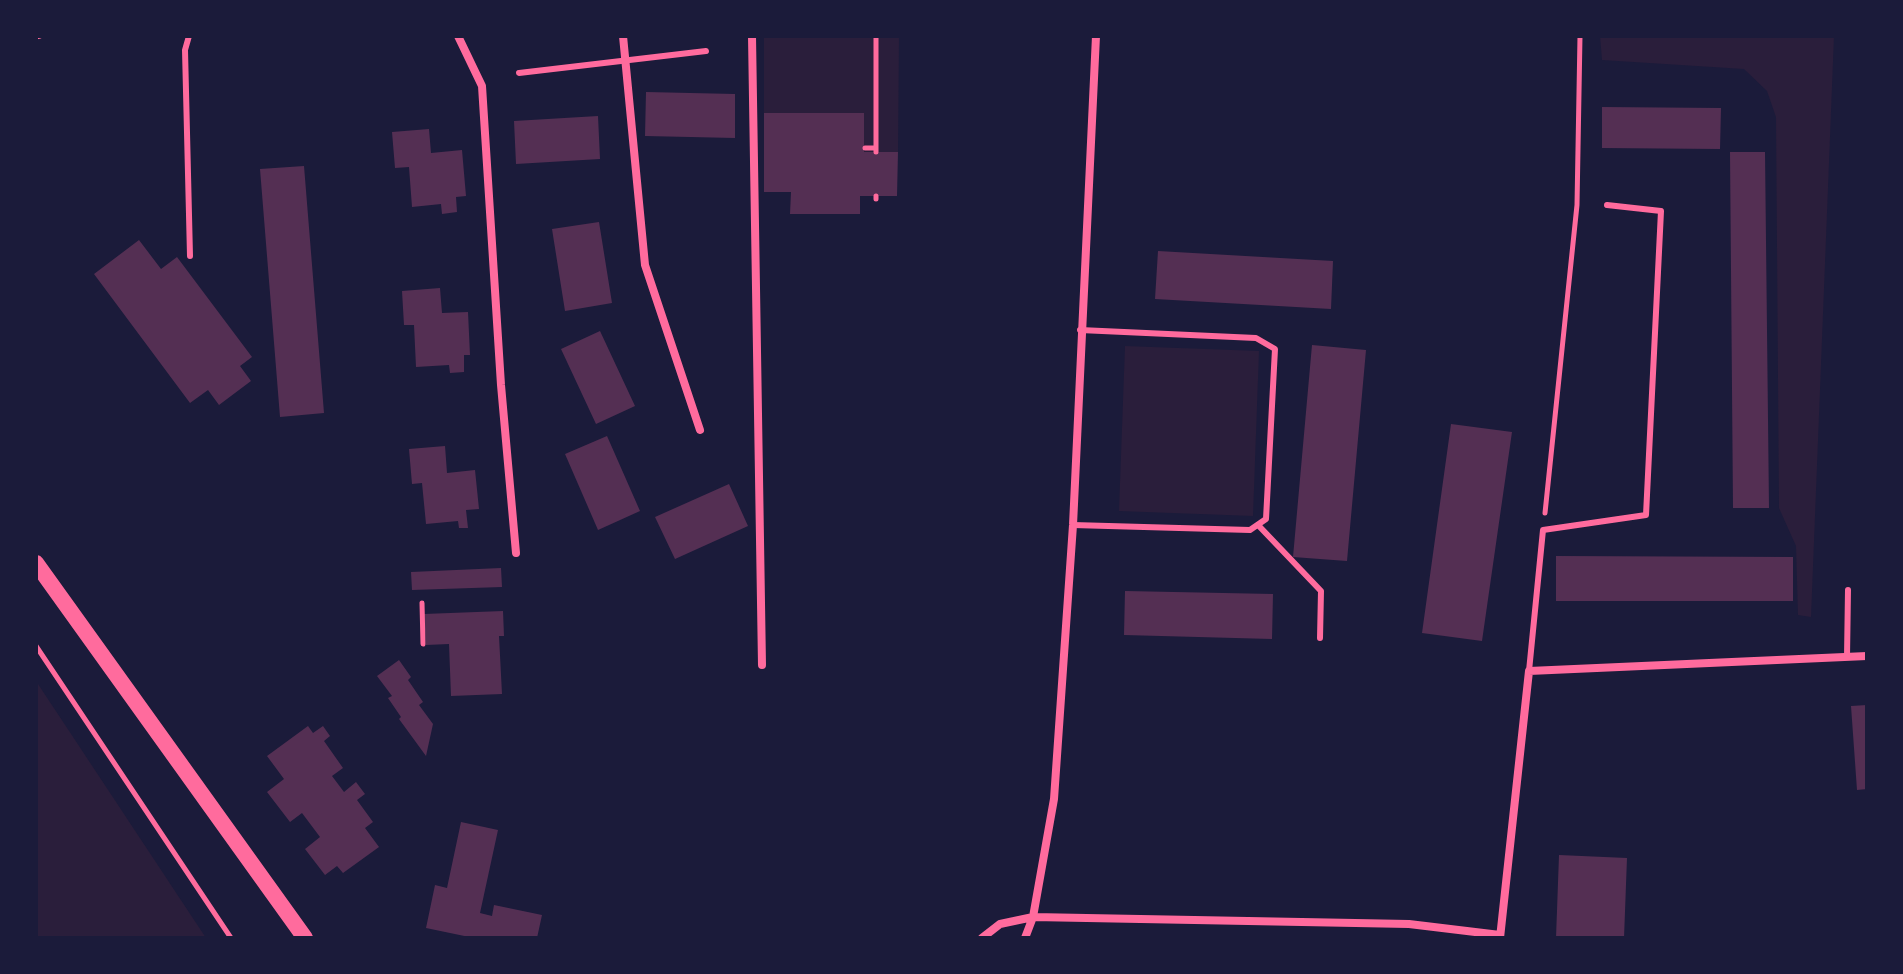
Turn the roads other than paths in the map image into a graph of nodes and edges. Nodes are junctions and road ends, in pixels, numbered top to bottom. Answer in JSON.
{"nodes":[{"id":1,"x":189,"y":36,"type":"edge"},
{"id":2,"x":458,"y":36,"type":"edge"},
{"id":3,"x":623,"y":36,"type":"edge"},
{"id":4,"x":752,"y":36,"type":"edge"},
{"id":5,"x":1096,"y":36,"type":"edge"},
{"id":6,"x":706,"y":51,"type":"dead end"},
{"id":7,"x":625,"y":60,"type":"junction"},
{"id":8,"x":519,"y":73,"type":"dead end"},
{"id":9,"x":1607,"y":205,"type":"dead end"},
{"id":10,"x":190,"y":256,"type":"dead end"},
{"id":11,"x":1080,"y":330,"type":"junction"},
{"id":12,"x":700,"y":430,"type":"dead end"},
{"id":13,"x":1073,"y":525,"type":"junction"},
{"id":14,"x":1258,"y":525,"type":"junction"},
{"id":15,"x":516,"y":553,"type":"dead end"},
{"id":16,"x":36,"y":563,"type":"edge"},
{"id":17,"x":1848,"y":590,"type":"dead end"},
{"id":18,"x":1320,"y":638,"type":"dead end"},
{"id":19,"x":1867,"y":656,"type":"edge"},
{"id":20,"x":1847,"y":657,"type":"junction"},
{"id":21,"x":762,"y":665,"type":"dead end"},
{"id":22,"x":1529,"y":671,"type":"junction"},
{"id":23,"x":1033,"y":917,"type":"junction"},
{"id":24,"x":1500,"y":936,"type":"edge"},
{"id":25,"x":305,"y":938,"type":"edge"},
{"id":26,"x":982,"y":938,"type":"edge"},
{"id":27,"x":1025,"y":938,"type":"edge"}],
"edges":[{"from":1,"to":10,"type":"lane"},
{"from":2,"to":15,"type":"street"},
{"from":3,"to":7,"type":"street"},
{"from":4,"to":21,"type":"street"},
{"from":5,"to":11,"type":"street"},
{"from":6,"to":7,"type":"lane"},
{"from":7,"to":8,"type":"lane"},
{"from":7,"to":12,"type":"street"},
{"from":9,"to":22,"type":"lane"},
{"from":11,"to":13,"type":"street"},
{"from":11,"to":14,"type":"lane"},
{"from":13,"to":14,"type":"lane"},
{"from":13,"to":23,"type":"street"},
{"from":14,"to":18,"type":"lane"},
{"from":16,"to":25,"type":"main road"},
{"from":17,"to":20,"type":"lane"},
{"from":19,"to":20,"type":"street"},
{"from":20,"to":22,"type":"street"},
{"from":22,"to":24,"type":"street"},
{"from":23,"to":24,"type":"street"},
{"from":23,"to":26,"type":"street"},
{"from":23,"to":27,"type":"street"}]}
